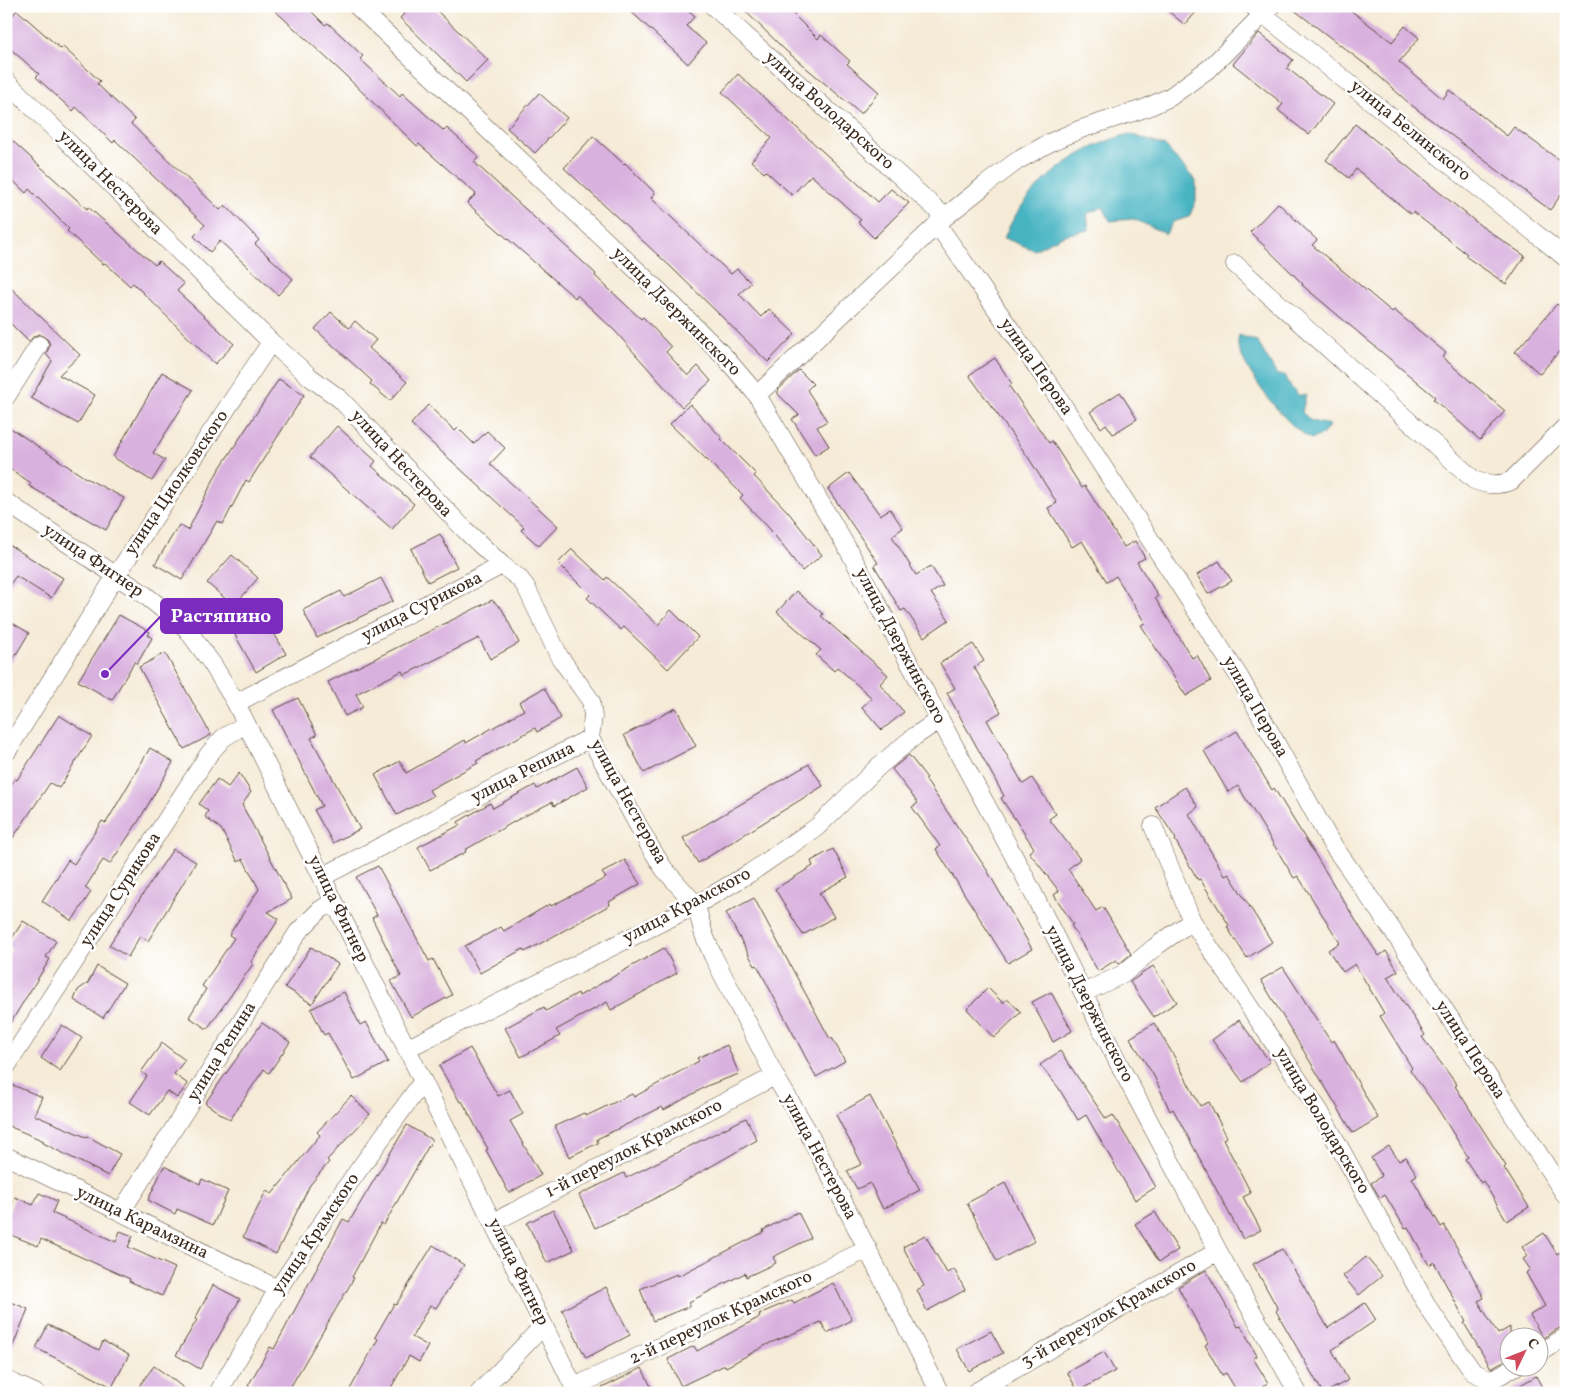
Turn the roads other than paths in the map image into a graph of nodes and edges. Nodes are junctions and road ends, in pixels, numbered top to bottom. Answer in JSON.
{"nodes":[{"id":1,"x":357,"y":6,"type":"edge"},
{"id":2,"x":713,"y":6,"type":"edge"},
{"id":3,"x":1263,"y":9,"type":"edge"},
{"id":4,"x":6,"y":82,"type":"edge"},
{"id":5,"x":941,"y":220,"type":"junction"},
{"id":6,"x":1566,"y":258,"type":"edge"},
{"id":7,"x":1235,"y":264,"type":"dead end"},
{"id":8,"x":271,"y":342,"type":"junction"},
{"id":9,"x":39,"y":345,"type":"dead end"},
{"id":10,"x":758,"y":395,"type":"junction"},
{"id":11,"x":6,"y":397,"type":"edge"},
{"id":12,"x":1566,"y":426,"type":"edge"},
{"id":13,"x":6,"y":502,"type":"edge"},
{"id":14,"x":502,"y":565,"type":"junction"},
{"id":15,"x":115,"y":576,"type":"junction"},
{"id":16,"x":236,"y":703,"type":"junction"},
{"id":17,"x":939,"y":720,"type":"junction"},
{"id":18,"x":246,"y":724,"type":"junction"},
{"id":19,"x":590,"y":738,"type":"junction"},
{"id":20,"x":6,"y":753,"type":"edge"},
{"id":21,"x":1153,"y":826,"type":"dead end"},
{"id":22,"x":322,"y":877,"type":"junction"},
{"id":23,"x":334,"y":901,"type":"junction"},
{"id":24,"x":696,"y":905,"type":"junction"},
{"id":25,"x":1192,"y":921,"type":"junction"},
{"id":26,"x":1083,"y":993,"type":"junction"},
{"id":27,"x":406,"y":1049,"type":"junction"},
{"id":28,"x":6,"y":1067,"type":"edge"},
{"id":29,"x":775,"y":1076,"type":"junction"},
{"id":30,"x":423,"y":1081,"type":"junction"},
{"id":31,"x":6,"y":1156,"type":"edge"},
{"id":32,"x":1566,"y":1196,"type":"edge"},
{"id":33,"x":120,"y":1212,"type":"junction"},
{"id":34,"x":494,"y":1222,"type":"junction"},
{"id":35,"x":868,"y":1248,"type":"junction"},
{"id":36,"x":1218,"y":1251,"type":"junction"},
{"id":37,"x":278,"y":1289,"type":"junction"},
{"id":38,"x":544,"y":1325,"type":"junction"},
{"id":39,"x":1566,"y":1337,"type":"edge"},
{"id":40,"x":1550,"y":1346,"type":"edge"},
{"id":41,"x":1500,"y":1376,"type":"edge"},
{"id":42,"x":11,"y":1385,"type":"edge"},
{"id":43,"x":576,"y":1390,"type":"edge"},
{"id":44,"x":35,"y":1393,"type":"edge"},
{"id":45,"x":218,"y":1393,"type":"edge"},
{"id":46,"x":479,"y":1393,"type":"edge"},
{"id":47,"x":940,"y":1393,"type":"edge"},
{"id":48,"x":974,"y":1393,"type":"edge"},
{"id":49,"x":1298,"y":1393,"type":"edge"}],
"edges":[{"from":1,"to":10,"type":"street","name":"улица Дзержинского"},
{"from":2,"to":5,"type":"street","name":"улица Володарского"},
{"from":3,"to":5,"type":"street"},
{"from":3,"to":6,"type":"street","name":"улица Белинского"},
{"from":4,"to":8,"type":"street","name":"улица Нестерова"},
{"from":5,"to":10,"type":"street"},
{"from":5,"to":32,"type":"street","name":"улица Перова"},
{"from":7,"to":12,"type":"street"},
{"from":8,"to":14,"type":"street","name":"улица Нестерова"},
{"from":8,"to":15,"type":"street","name":"улица Циолковского"},
{"from":9,"to":11,"type":"street"},
{"from":10,"to":17,"type":"street","name":"улица Дзержинского"},
{"from":13,"to":15,"type":"street","name":"улица Фигнер"},
{"from":14,"to":16,"type":"street","name":"улица Сурикова"},
{"from":14,"to":19,"type":"street","name":"улица Нестерова"},
{"from":15,"to":16,"type":"street","name":"улица Фигнер"},
{"from":15,"to":20,"type":"street","name":"улица Циолковского"},
{"from":16,"to":18,"type":"street","name":"улица Фигнер"},
{"from":17,"to":24,"type":"street","name":"улица Крамского"},
{"from":17,"to":26,"type":"street","name":"улица Дзержинского"},
{"from":18,"to":22,"type":"street","name":"улица Фигнер"},
{"from":18,"to":28,"type":"street","name":"улица Сурикова"},
{"from":19,"to":22,"type":"street","name":"улица Репина"},
{"from":19,"to":24,"type":"street","name":"улица Нестерова"},
{"from":21,"to":25,"type":"street","name":"улица Володарского"},
{"from":22,"to":23,"type":"street","name":"улица Фигнер"},
{"from":23,"to":27,"type":"street","name":"улица Фигнер"},
{"from":23,"to":33,"type":"street","name":"улица Репина"},
{"from":24,"to":27,"type":"street","name":"улица Крамского"},
{"from":24,"to":29,"type":"street","name":"улица Нестерова"},
{"from":25,"to":26,"type":"street"},
{"from":25,"to":41,"type":"street","name":"улица Володарского"},
{"from":26,"to":36,"type":"street","name":"улица Дзержинского"},
{"from":27,"to":30,"type":"street","name":"улица Фигнер"},
{"from":29,"to":34,"type":"street","name":"1-й переулок Крамского"},
{"from":29,"to":35,"type":"street","name":"улица Нестерова"},
{"from":30,"to":34,"type":"street","name":"улица Фигнер"},
{"from":30,"to":37,"type":"street","name":"улица Крамского"},
{"from":31,"to":33,"type":"street","name":"улица Карамзина"},
{"from":33,"to":37,"type":"street","name":"улица Карамзина"},
{"from":34,"to":38,"type":"street","name":"улица Фигнер"},
{"from":35,"to":43,"type":"street","name":"2-й переулок Крамского"},
{"from":35,"to":47,"type":"street","name":"улица Нестерова"},
{"from":36,"to":48,"type":"street","name":"3-й переулок Крамского"},
{"from":36,"to":49,"type":"street","name":"улица Дзержинского"},
{"from":37,"to":45,"type":"street","name":"улица Крамского"},
{"from":38,"to":43,"type":"street","name":"улица Фигнер"},
{"from":38,"to":46,"type":"street"},
{"from":39,"to":40,"type":"street"},
{"from":42,"to":44,"type":"street"}]}
